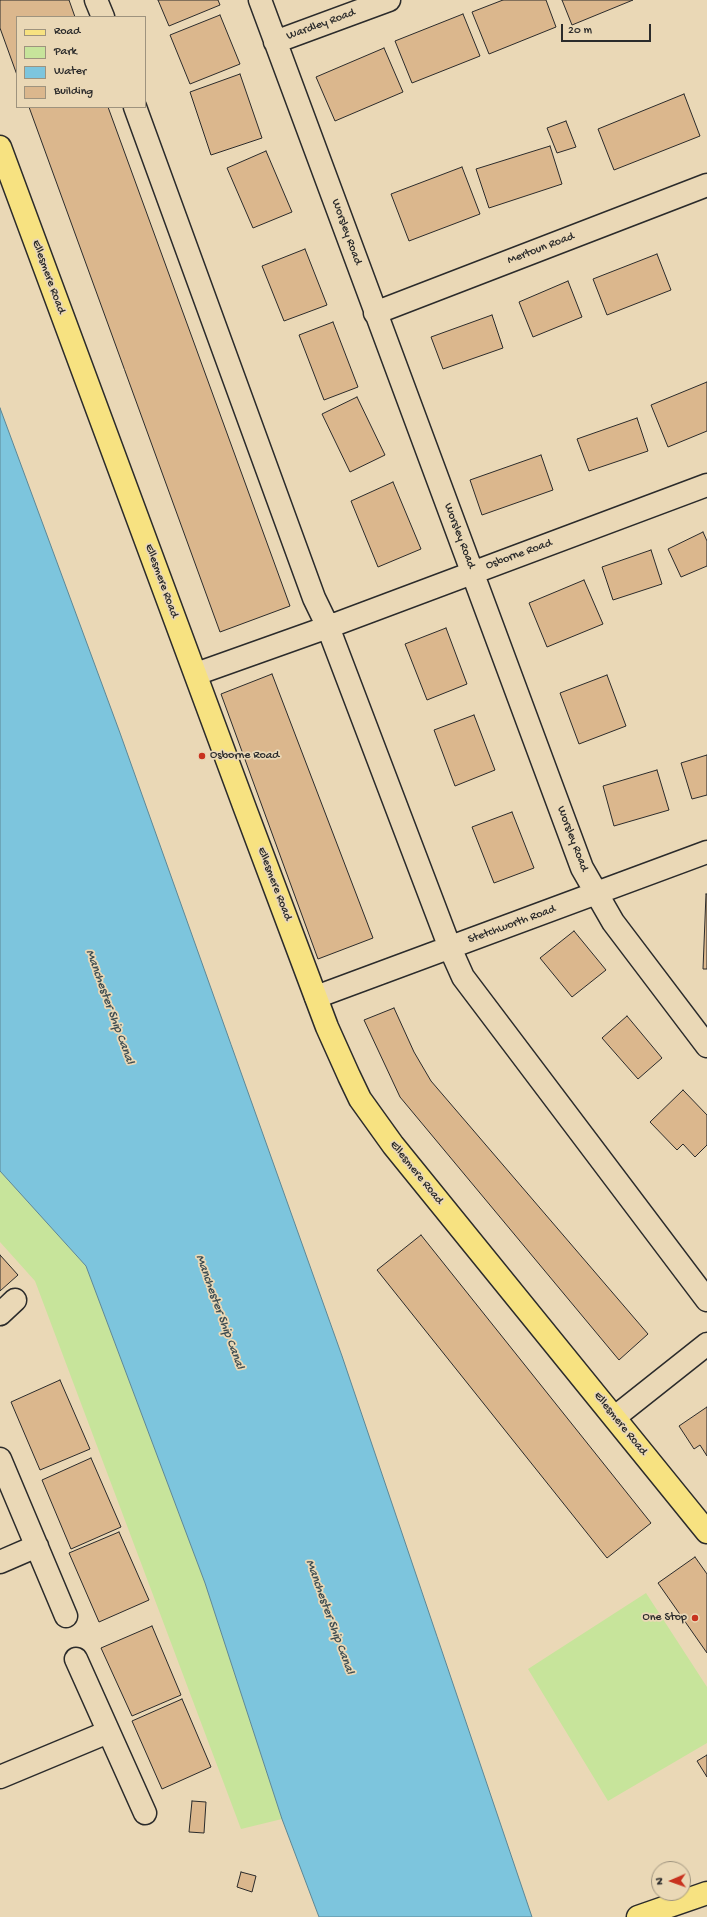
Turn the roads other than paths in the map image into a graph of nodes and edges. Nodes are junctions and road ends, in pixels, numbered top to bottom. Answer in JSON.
{"nodes":[{"id":1,"x":96,"y":0,"type":"edge"},
{"id":2,"x":260,"y":0,"type":"edge"},
{"id":3,"x":389,"y":0,"type":"edge"},
{"id":4,"x":102,"y":16,"type":"edge"},
{"id":5,"x":275,"y":42,"type":"junction"},
{"id":6,"x":135,"y":108,"type":"edge"},
{"id":7,"x":0,"y":147,"type":"edge"},
{"id":8,"x":707,"y":185,"type":"edge"},
{"id":9,"x":375,"y":313,"type":"junction"},
{"id":10,"x":707,"y":485,"type":"edge"},
{"id":11,"x":473,"y":572,"type":"junction"},
{"id":12,"x":328,"y":627,"type":"junction"},
{"id":13,"x":196,"y":674,"type":"junction"},
{"id":14,"x":707,"y":852,"type":"edge"},
{"id":15,"x":596,"y":894,"type":"junction"},
{"id":16,"x":450,"y":948,"type":"junction"},
{"id":17,"x":316,"y":997,"type":"junction"},
{"id":18,"x":707,"y":1046,"type":"edge"},
{"id":19,"x":707,"y":1300,"type":"edge"},
{"id":20,"x":707,"y":1344,"type":"edge"},
{"id":21,"x":615,"y":1417,"type":"junction"},
{"id":22,"x":0,"y":1459,"type":"edge"},
{"id":23,"x":707,"y":1532,"type":"edge"},
{"id":24,"x":36,"y":1546,"type":"junction"},
{"id":25,"x":0,"y":1562,"type":"edge"},
{"id":26,"x":66,"y":1616,"type":"dead end"},
{"id":27,"x":76,"y":1659,"type":"dead end"},
{"id":28,"x":108,"y":1732,"type":"junction"},
{"id":29,"x":0,"y":1777,"type":"edge"},
{"id":30,"x":145,"y":1813,"type":"dead end"},
{"id":31,"x":707,"y":1893,"type":"edge"},
{"id":32,"x":638,"y":1917,"type":"edge"}],
"edges":[{"from":1,"to":4,"type":"street"},
{"from":2,"to":5,"type":"street","name":"Worsley Road"},
{"from":3,"to":5,"type":"street","name":"Wardley Road"},
{"from":5,"to":9,"type":"street","name":"Worsley Road"},
{"from":6,"to":12,"type":"street"},
{"from":7,"to":13,"type":"main road","name":"Ellesmere Road"},
{"from":8,"to":9,"type":"street","name":"Mertoun Road"},
{"from":9,"to":11,"type":"street","name":"Worsley Road"},
{"from":10,"to":11,"type":"street","name":"Osborne Road"},
{"from":11,"to":12,"type":"street","name":"Osborne Road"},
{"from":11,"to":15,"type":"street","name":"Worsley Road"},
{"from":12,"to":13,"type":"street","name":"Osborne Road"},
{"from":12,"to":16,"type":"street"},
{"from":13,"to":17,"type":"main road","name":"Ellesmere Road"},
{"from":14,"to":15,"type":"street","name":"Stetchworth Road"},
{"from":15,"to":16,"type":"street","name":"Stetchworth Road"},
{"from":15,"to":18,"type":"street","name":"Worsley Road"},
{"from":16,"to":17,"type":"street","name":"Stetchworth Road"},
{"from":16,"to":19,"type":"street"},
{"from":17,"to":21,"type":"main road","name":"Ellesmere Road"},
{"from":20,"to":21,"type":"street"},
{"from":21,"to":23,"type":"main road","name":"Ellesmere Road"},
{"from":22,"to":24,"type":"street"},
{"from":24,"to":25,"type":"street"},
{"from":24,"to":26,"type":"street"},
{"from":27,"to":28,"type":"street"},
{"from":28,"to":29,"type":"street"},
{"from":28,"to":30,"type":"street"},
{"from":31,"to":32,"type":"main road"}]}
